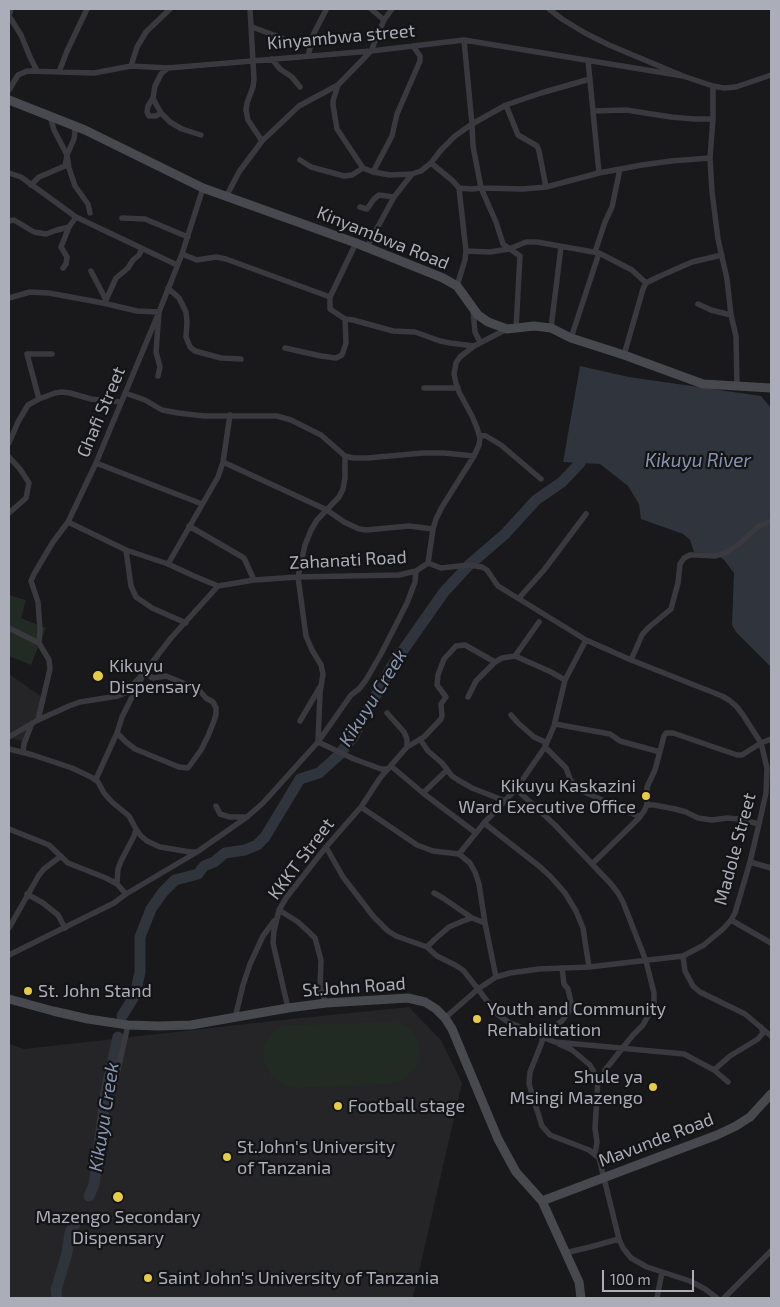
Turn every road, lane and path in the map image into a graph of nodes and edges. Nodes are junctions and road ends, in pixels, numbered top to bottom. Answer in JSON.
{"nodes":[{"id":1,"x":11,"y":9,"type":"edge"},
{"id":2,"x":88,"y":9,"type":"edge"},
{"id":3,"x":170,"y":9,"type":"edge"},
{"id":4,"x":250,"y":9,"type":"edge"},
{"id":5,"x":371,"y":9,"type":"edge"},
{"id":6,"x":392,"y":9,"type":"edge"},
{"id":7,"x":549,"y":9,"type":"edge"},
{"id":8,"x":326,"y":10,"type":"dead end"},
{"id":9,"x":9,"y":15,"type":"edge"},
{"id":10,"x":384,"y":20,"type":"junction"},
{"id":11,"x":252,"y":27,"type":"junction"},
{"id":12,"x":282,"y":38,"type":"dead end"},
{"id":13,"x":464,"y":40,"type":"junction"},
{"id":14,"x":413,"y":46,"type":"junction"},
{"id":15,"x":371,"y":51,"type":"junction"},
{"id":16,"x":308,"y":56,"type":"junction"},
{"id":17,"x":272,"y":59,"type":"junction"},
{"id":18,"x":254,"y":60,"type":"junction"},
{"id":19,"x":588,"y":60,"type":"junction"},
{"id":20,"x":131,"y":66,"type":"junction"},
{"id":21,"x":168,"y":68,"type":"junction"},
{"id":22,"x":37,"y":71,"type":"junction"},
{"id":23,"x":59,"y":72,"type":"junction"},
{"id":24,"x":771,"y":75,"type":"edge"},
{"id":25,"x":683,"y":76,"type":"junction"},
{"id":26,"x":590,"y":80,"type":"junction"},
{"id":27,"x":338,"y":85,"type":"junction"},
{"id":28,"x":713,"y":86,"type":"junction"},
{"id":29,"x":300,"y":87,"type":"dead end"},
{"id":30,"x":9,"y":90,"type":"edge"},
{"id":31,"x":153,"y":98,"type":"junction"},
{"id":32,"x":9,"y":100,"type":"edge"},
{"id":33,"x":506,"y":105,"type":"junction"},
{"id":34,"x":593,"y":111,"type":"junction"},
{"id":35,"x":161,"y":113,"type":"junction"},
{"id":36,"x":50,"y":116,"type":"junction"},
{"id":37,"x":713,"y":119,"type":"junction"},
{"id":38,"x":472,"y":124,"type":"junction"},
{"id":39,"x":74,"y":125,"type":"junction"},
{"id":40,"x":201,"y":134,"type":"dead end"},
{"id":41,"x":262,"y":141,"type":"junction"},
{"id":42,"x":67,"y":155,"type":"junction"},
{"id":43,"x":710,"y":158,"type":"junction"},
{"id":44,"x":300,"y":160,"type":"dead end"},
{"id":45,"x":431,"y":163,"type":"junction"},
{"id":46,"x":363,"y":168,"type":"junction"},
{"id":47,"x":620,"y":169,"type":"junction"},
{"id":48,"x":373,"y":172,"type":"junction"},
{"id":49,"x":600,"y":173,"type":"junction"},
{"id":50,"x":9,"y":174,"type":"edge"},
{"id":51,"x":412,"y":174,"type":"junction"},
{"id":52,"x":31,"y":185,"type":"junction"},
{"id":53,"x":546,"y":187,"type":"junction"},
{"id":54,"x":203,"y":188,"type":"junction"},
{"id":55,"x":459,"y":188,"type":"junction"},
{"id":56,"x":481,"y":188,"type":"junction"},
{"id":57,"x":226,"y":197,"type":"junction"},
{"id":58,"x":394,"y":197,"type":"junction"},
{"id":59,"x":360,"y":207,"type":"dead end"},
{"id":60,"x":90,"y":213,"type":"dead end"},
{"id":61,"x":76,"y":217,"type":"junction"},
{"id":62,"x":122,"y":218,"type":"dead end"},
{"id":63,"x":9,"y":221,"type":"edge"},
{"id":64,"x":69,"y":228,"type":"junction"},
{"id":65,"x":188,"y":237,"type":"junction"},
{"id":66,"x":356,"y":243,"type":"junction"},
{"id":67,"x":367,"y":247,"type":"junction"},
{"id":68,"x":561,"y":247,"type":"junction"},
{"id":69,"x":142,"y":249,"type":"junction"},
{"id":70,"x":509,"y":249,"type":"junction"},
{"id":71,"x":466,"y":251,"type":"junction"},
{"id":72,"x":597,"y":252,"type":"junction"},
{"id":73,"x":182,"y":254,"type":"junction"},
{"id":74,"x":722,"y":255,"type":"junction"},
{"id":75,"x":177,"y":265,"type":"junction"},
{"id":76,"x":62,"y":268,"type":"dead end"},
{"id":77,"x":91,"y":271,"type":"dead end"},
{"id":78,"x":646,"y":282,"type":"junction"},
{"id":79,"x":457,"y":286,"type":"junction"},
{"id":80,"x":168,"y":288,"type":"junction"},
{"id":81,"x":330,"y":297,"type":"junction"},
{"id":82,"x":9,"y":298,"type":"edge"},
{"id":83,"x":698,"y":304,"type":"dead end"},
{"id":84,"x":472,"y":306,"type":"junction"},
{"id":85,"x":159,"y":312,"type":"junction"},
{"id":86,"x":731,"y":315,"type":"junction"},
{"id":87,"x":345,"y":319,"type":"junction"},
{"id":88,"x":551,"y":328,"type":"junction"},
{"id":89,"x":512,"y":329,"type":"junction"},
{"id":90,"x":571,"y":338,"type":"junction"},
{"id":91,"x":480,"y":342,"type":"junction"},
{"id":92,"x":474,"y":346,"type":"junction"},
{"id":93,"x":285,"y":348,"type":"dead end"},
{"id":94,"x":52,"y":354,"type":"dead end"},
{"id":95,"x":624,"y":355,"type":"junction"},
{"id":96,"x":241,"y":359,"type":"dead end"},
{"id":97,"x":158,"y":376,"type":"dead end"},
{"id":98,"x":737,"y":386,"type":"junction"},
{"id":99,"x":424,"y":388,"type":"dead end"},
{"id":100,"x":458,"y":388,"type":"junction"},
{"id":101,"x":771,"y":388,"type":"edge"},
{"id":102,"x":125,"y":393,"type":"junction"},
{"id":103,"x":39,"y":398,"type":"junction"},
{"id":104,"x":121,"y":402,"type":"junction"},
{"id":105,"x":230,"y":415,"type":"junction"},
{"id":106,"x":479,"y":435,"type":"junction"},
{"id":107,"x":9,"y":443,"type":"edge"},
{"id":108,"x":346,"y":456,"type":"junction"},
{"id":109,"x":474,"y":456,"type":"junction"},
{"id":110,"x":9,"y":458,"type":"edge"},
{"id":111,"x":96,"y":462,"type":"junction"},
{"id":112,"x":223,"y":462,"type":"junction"},
{"id":113,"x":542,"y":479,"type":"dead end"},
{"id":114,"x":202,"y":504,"type":"junction"},
{"id":115,"x":327,"y":510,"type":"junction"},
{"id":116,"x":9,"y":513,"type":"edge"},
{"id":117,"x":586,"y":514,"type":"dead end"},
{"id":118,"x":771,"y":521,"type":"edge"},
{"id":119,"x":68,"y":522,"type":"junction"},
{"id":120,"x":189,"y":526,"type":"junction"},
{"id":121,"x":433,"y":529,"type":"junction"},
{"id":122,"x":126,"y":550,"type":"junction"},
{"id":123,"x":428,"y":563,"type":"junction"},
{"id":124,"x":168,"y":564,"type":"junction"},
{"id":125,"x":416,"y":571,"type":"junction"},
{"id":126,"x":298,"y":577,"type":"junction"},
{"id":127,"x":254,"y":580,"type":"junction"},
{"id":128,"x":218,"y":586,"type":"junction"},
{"id":129,"x":519,"y":598,"type":"junction"},
{"id":130,"x":540,"y":611,"type":"junction"},
{"id":131,"x":549,"y":617,"type":"junction"},
{"id":132,"x":539,"y":622,"type":"junction"},
{"id":133,"x":186,"y":623,"type":"junction"},
{"id":134,"x":9,"y":628,"type":"edge"},
{"id":135,"x":586,"y":640,"type":"junction"},
{"id":136,"x":39,"y":643,"type":"junction"},
{"id":137,"x":515,"y":656,"type":"junction"},
{"id":138,"x":631,"y":660,"type":"junction"},
{"id":139,"x":495,"y":662,"type":"junction"},
{"id":140,"x":144,"y":673,"type":"junction"},
{"id":141,"x":322,"y":680,"type":"junction"},
{"id":142,"x":565,"y":680,"type":"junction"},
{"id":143,"x":468,"y":697,"type":"dead end"},
{"id":144,"x":387,"y":713,"type":"dead end"},
{"id":145,"x":511,"y":715,"type":"dead end"},
{"id":146,"x":38,"y":720,"type":"junction"},
{"id":147,"x":300,"y":721,"type":"dead end"},
{"id":148,"x":32,"y":723,"type":"junction"},
{"id":149,"x":555,"y":724,"type":"junction"},
{"id":150,"x":117,"y":733,"type":"junction"},
{"id":151,"x":9,"y":737,"type":"edge"},
{"id":152,"x":420,"y":739,"type":"junction"},
{"id":153,"x":771,"y":739,"type":"edge"},
{"id":154,"x":318,"y":742,"type":"junction"},
{"id":155,"x":761,"y":744,"type":"junction"},
{"id":156,"x":407,"y":746,"type":"junction"},
{"id":157,"x":546,"y":747,"type":"junction"},
{"id":158,"x":9,"y":749,"type":"edge"},
{"id":159,"x":23,"y":752,"type":"junction"},
{"id":160,"x":660,"y":752,"type":"junction"},
{"id":161,"x":389,"y":768,"type":"junction"},
{"id":162,"x":447,"y":770,"type":"junction"},
{"id":163,"x":96,"y":779,"type":"junction"},
{"id":164,"x":516,"y":789,"type":"junction"},
{"id":165,"x":423,"y":793,"type":"junction"},
{"id":166,"x":769,"y":793,"type":"edge"},
{"id":167,"x":505,"y":801,"type":"junction"},
{"id":168,"x":647,"y":805,"type":"junction"},
{"id":169,"x":216,"y":806,"type":"dead end"},
{"id":170,"x":361,"y":807,"type":"junction"},
{"id":171,"x":247,"y":817,"type":"junction"},
{"id":172,"x":640,"y":817,"type":"junction"},
{"id":173,"x":484,"y":823,"type":"junction"},
{"id":174,"x":759,"y":824,"type":"junction"},
{"id":175,"x":9,"y":829,"type":"edge"},
{"id":176,"x":136,"y":829,"type":"junction"},
{"id":177,"x":476,"y":833,"type":"junction"},
{"id":178,"x":326,"y":848,"type":"junction"},
{"id":179,"x":197,"y":852,"type":"junction"},
{"id":180,"x":459,"y":854,"type":"junction"},
{"id":181,"x":60,"y":856,"type":"junction"},
{"id":182,"x":750,"y":862,"type":"junction"},
{"id":183,"x":592,"y":864,"type":"junction"},
{"id":184,"x":771,"y":868,"type":"edge"},
{"id":185,"x":118,"y":884,"type":"junction"},
{"id":186,"x":434,"y":893,"type":"dead end"},
{"id":187,"x":27,"y":894,"type":"junction"},
{"id":188,"x":126,"y":894,"type":"junction"},
{"id":189,"x":279,"y":910,"type":"junction"},
{"id":190,"x":12,"y":915,"type":"edge"},
{"id":191,"x":472,"y":918,"type":"junction"},
{"id":192,"x":276,"y":919,"type":"junction"},
{"id":193,"x":731,"y":920,"type":"junction"},
{"id":194,"x":485,"y":923,"type":"junction"},
{"id":195,"x":9,"y":928,"type":"edge"},
{"id":196,"x":65,"y":928,"type":"junction"},
{"id":197,"x":771,"y":943,"type":"edge"},
{"id":198,"x":427,"y":948,"type":"junction"},
{"id":199,"x":9,"y":956,"type":"edge"},
{"id":200,"x":683,"y":956,"type":"junction"},
{"id":201,"x":646,"y":961,"type":"junction"},
{"id":202,"x":588,"y":967,"type":"junction"},
{"id":203,"x":562,"y":968,"type":"junction"},
{"id":204,"x":496,"y":977,"type":"junction"},
{"id":205,"x":478,"y":989,"type":"junction"},
{"id":206,"x":9,"y":998,"type":"edge"},
{"id":207,"x":326,"y":1003,"type":"junction"},
{"id":208,"x":288,"y":1008,"type":"junction"},
{"id":209,"x":235,"y":1018,"type":"junction"},
{"id":210,"x":445,"y":1018,"type":"junction"},
{"id":211,"x":128,"y":1025,"type":"junction"},
{"id":212,"x":760,"y":1026,"type":"junction"},
{"id":213,"x":541,"y":1036,"type":"junction"},
{"id":214,"x":771,"y":1036,"type":"edge"},
{"id":215,"x":555,"y":1042,"type":"junction"},
{"id":216,"x":623,"y":1049,"type":"junction"},
{"id":217,"x":714,"y":1070,"type":"junction"},
{"id":218,"x":598,"y":1079,"type":"junction"},
{"id":219,"x":728,"y":1082,"type":"dead end"},
{"id":220,"x":114,"y":1088,"type":"dead end"},
{"id":221,"x":771,"y":1094,"type":"edge"},
{"id":222,"x":595,"y":1154,"type":"junction"},
{"id":223,"x":604,"y":1178,"type":"junction"},
{"id":224,"x":542,"y":1201,"type":"junction"},
{"id":225,"x":619,"y":1238,"type":"junction"},
{"id":226,"x":771,"y":1251,"type":"edge"},
{"id":227,"x":565,"y":1253,"type":"junction"},
{"id":228,"x":662,"y":1272,"type":"junction"},
{"id":229,"x":581,"y":1298,"type":"edge"},
{"id":230,"x":656,"y":1298,"type":"edge"},
{"id":231,"x":717,"y":1298,"type":"edge"},
{"id":232,"x":724,"y":1298,"type":"edge"}],
"edges":[{"from":1,"to":9,"type":"street"},
{"from":2,"to":23,"type":"street"},
{"from":3,"to":20,"type":"street"},
{"from":4,"to":11,"type":"street"},
{"from":5,"to":10,"type":"street"},
{"from":6,"to":10,"type":"street"},
{"from":7,"to":25,"type":"street"},
{"from":8,"to":16,"type":"street"},
{"from":9,"to":22,"type":"street"},
{"from":10,"to":15,"type":"street"},
{"from":11,"to":12,"type":"street"},
{"from":11,"to":18,"type":"street"},
{"from":13,"to":14,"type":"street","name":"Kinyambwa street"},
{"from":13,"to":19,"type":"street","name":"Kinyambwa street"},
{"from":13,"to":38,"type":"street"},
{"from":14,"to":15,"type":"street","name":"Kinyambwa street"},
{"from":14,"to":48,"type":"street"},
{"from":15,"to":16,"type":"street","name":"Kinyambwa street"},
{"from":15,"to":27,"type":"street"},
{"from":16,"to":17,"type":"street","name":"Kinyambwa street"},
{"from":17,"to":18,"type":"street","name":"Kinyambwa street"},
{"from":17,"to":29,"type":"street"},
{"from":18,"to":21,"type":"street","name":"Kinyambwa street"},
{"from":18,"to":41,"type":"street"},
{"from":19,"to":25,"type":"street","name":"Kinyambwa street"},
{"from":19,"to":26,"type":"street"},
{"from":20,"to":21,"type":"street","name":"Kinyambwa street"},
{"from":20,"to":23,"type":"street","name":"Kinyambwa street"},
{"from":21,"to":31,"type":"street"},
{"from":22,"to":23,"type":"street","name":"Kinyambwa street"},
{"from":22,"to":30,"type":"street","name":"Kinyambwa street"},
{"from":24,"to":28,"type":"street"},
{"from":25,"to":28,"type":"street"},
{"from":26,"to":33,"type":"street"},
{"from":26,"to":34,"type":"street"},
{"from":27,"to":41,"type":"street"},
{"from":27,"to":46,"type":"street"},
{"from":28,"to":37,"type":"street"},
{"from":31,"to":35,"type":"street"},
{"from":31,"to":35,"type":"street"},
{"from":32,"to":36,"type":"street","name":"Kinyambwa Road"},
{"from":33,"to":38,"type":"street"},
{"from":33,"to":53,"type":"street"},
{"from":34,"to":37,"type":"street"},
{"from":34,"to":49,"type":"street"},
{"from":35,"to":40,"type":"street"},
{"from":36,"to":39,"type":"street","name":"Kinyambwa Road"},
{"from":36,"to":42,"type":"street"},
{"from":37,"to":43,"type":"street"},
{"from":38,"to":45,"type":"street"},
{"from":38,"to":56,"type":"street"},
{"from":39,"to":42,"type":"street"},
{"from":39,"to":54,"type":"street","name":"Kinyambwa Road"},
{"from":41,"to":57,"type":"street"},
{"from":42,"to":52,"type":"street"},
{"from":42,"to":60,"type":"street"},
{"from":43,"to":47,"type":"street"},
{"from":43,"to":74,"type":"street"},
{"from":44,"to":46,"type":"street"},
{"from":45,"to":51,"type":"street"},
{"from":45,"to":55,"type":"street"},
{"from":46,"to":48,"type":"street"},
{"from":47,"to":49,"type":"street"},
{"from":47,"to":72,"type":"street"},
{"from":48,"to":51,"type":"street"},
{"from":49,"to":53,"type":"street"},
{"from":50,"to":52,"type":"street"},
{"from":51,"to":58,"type":"street"},
{"from":52,"to":61,"type":"street"},
{"from":53,"to":56,"type":"street"},
{"from":54,"to":57,"type":"street","name":"Kinyambwa Road"},
{"from":54,"to":65,"type":"street"},
{"from":55,"to":56,"type":"street"},
{"from":55,"to":71,"type":"street"},
{"from":56,"to":70,"type":"street"},
{"from":57,"to":66,"type":"street","name":"Kinyambwa Road"},
{"from":58,"to":59,"type":"street"},
{"from":58,"to":67,"type":"street"},
{"from":61,"to":64,"type":"street"},
{"from":61,"to":69,"type":"street"},
{"from":62,"to":65,"type":"street"},
{"from":63,"to":64,"type":"street"},
{"from":64,"to":76,"type":"street"},
{"from":65,"to":73,"type":"street"},
{"from":66,"to":67,"type":"street","name":"Kinyambwa Road"},
{"from":66,"to":81,"type":"street"},
{"from":67,"to":79,"type":"street","name":"Kinyambwa Road"},
{"from":68,"to":70,"type":"street"},
{"from":68,"to":72,"type":"street"},
{"from":68,"to":88,"type":"street"},
{"from":69,"to":75,"type":"street"},
{"from":69,"to":77,"type":"street"},
{"from":70,"to":71,"type":"street"},
{"from":70,"to":89,"type":"street"},
{"from":71,"to":79,"type":"street"},
{"from":72,"to":78,"type":"street"},
{"from":72,"to":90,"type":"street"},
{"from":73,"to":75,"type":"street"},
{"from":73,"to":81,"type":"street"},
{"from":74,"to":78,"type":"street"},
{"from":74,"to":86,"type":"street"},
{"from":75,"to":80,"type":"street"},
{"from":78,"to":95,"type":"street"},
{"from":79,"to":84,"type":"street","name":"Kinyambwa Road"},
{"from":80,"to":85,"type":"street"},
{"from":80,"to":96,"type":"street"},
{"from":81,"to":87,"type":"street"},
{"from":82,"to":85,"type":"street"},
{"from":83,"to":86,"type":"street"},
{"from":84,"to":89,"type":"street","name":"Kinyambwa Road"},
{"from":84,"to":91,"type":"street"},
{"from":85,"to":97,"type":"street"},
{"from":85,"to":102,"type":"street","name":"Ghafi Street"},
{"from":86,"to":98,"type":"street"},
{"from":87,"to":92,"type":"street"},
{"from":87,"to":93,"type":"street"},
{"from":88,"to":89,"type":"street","name":"Kinyambwa Road"},
{"from":88,"to":90,"type":"street","name":"Kinyambwa Road"},
{"from":89,"to":91,"type":"street"},
{"from":90,"to":95,"type":"street","name":"Kinyambwa Road"},
{"from":91,"to":92,"type":"street"},
{"from":92,"to":100,"type":"street"},
{"from":94,"to":103,"type":"street"},
{"from":95,"to":98,"type":"street","name":"Kinyambwa Road"},
{"from":98,"to":101,"type":"street","name":"Kinyambwa Road"},
{"from":99,"to":100,"type":"street"},
{"from":100,"to":106,"type":"street"},
{"from":102,"to":104,"type":"street","name":"Ghafi Street"},
{"from":102,"to":105,"type":"street"},
{"from":103,"to":104,"type":"street"},
{"from":103,"to":107,"type":"street"},
{"from":104,"to":111,"type":"street","name":"Ghafi Street"},
{"from":105,"to":108,"type":"street"},
{"from":105,"to":112,"type":"street"},
{"from":106,"to":109,"type":"street","name":"Zahanati Road"},
{"from":106,"to":113,"type":"street"},
{"from":108,"to":109,"type":"street"},
{"from":108,"to":115,"type":"street"},
{"from":109,"to":121,"type":"street","name":"Zahanati Road"},
{"from":110,"to":116,"type":"street"},
{"from":111,"to":114,"type":"street"},
{"from":111,"to":119,"type":"street","name":"Ghafi Street"},
{"from":112,"to":114,"type":"street"},
{"from":112,"to":115,"type":"street"},
{"from":114,"to":120,"type":"street"},
{"from":115,"to":121,"type":"street"},
{"from":115,"to":126,"type":"street"},
{"from":117,"to":129,"type":"street"},
{"from":118,"to":138,"type":"street"},
{"from":119,"to":122,"type":"street"},
{"from":119,"to":136,"type":"street","name":"Ghafi Street"},
{"from":120,"to":124,"type":"street"},
{"from":120,"to":127,"type":"street"},
{"from":121,"to":123,"type":"street","name":"Zahanati Road"},
{"from":122,"to":124,"type":"street"},
{"from":122,"to":133,"type":"street"},
{"from":123,"to":125,"type":"street","name":"Zahanati Road"},
{"from":123,"to":129,"type":"street","name":"Madole Street"},
{"from":124,"to":128,"type":"street"},
{"from":125,"to":126,"type":"street","name":"Zahanati Road"},
{"from":125,"to":154,"type":"street"},
{"from":126,"to":127,"type":"street","name":"Zahanati Road"},
{"from":126,"to":141,"type":"street"},
{"from":127,"to":128,"type":"street","name":"Zahanati Road"},
{"from":128,"to":133,"type":"street"},
{"from":129,"to":130,"type":"street","name":"Madole Street"},
{"from":130,"to":131,"type":"street","name":"Madole Street"},
{"from":130,"to":132,"type":"street"},
{"from":131,"to":132,"type":"street"},
{"from":131,"to":135,"type":"street","name":"Madole Street"},
{"from":132,"to":137,"type":"street"},
{"from":133,"to":140,"type":"street"},
{"from":134,"to":136,"type":"street"},
{"from":135,"to":138,"type":"street","name":"Madole Street"},
{"from":135,"to":142,"type":"street"},
{"from":136,"to":146,"type":"street","name":"Ghafi Street"},
{"from":137,"to":139,"type":"street"},
{"from":137,"to":142,"type":"street"},
{"from":138,"to":155,"type":"street","name":"Madole Street"},
{"from":139,"to":143,"type":"street"},
{"from":139,"to":152,"type":"street","name":"KKKT Street"},
{"from":140,"to":146,"type":"street"},
{"from":140,"to":150,"type":"street"},
{"from":140,"to":150,"type":"street"},
{"from":141,"to":147,"type":"street"},
{"from":141,"to":154,"type":"street"},
{"from":142,"to":149,"type":"street"},
{"from":144,"to":156,"type":"street"},
{"from":145,"to":157,"type":"street"},
{"from":146,"to":148,"type":"street"},
{"from":148,"to":151,"type":"street"},
{"from":148,"to":159,"type":"street"},
{"from":149,"to":157,"type":"street"},
{"from":149,"to":160,"type":"street"},
{"from":150,"to":163,"type":"street"},
{"from":152,"to":156,"type":"street","name":"KKKT Street"},
{"from":152,"to":162,"type":"street"},
{"from":153,"to":155,"type":"street"},
{"from":154,"to":161,"type":"street"},
{"from":154,"to":171,"type":"street"},
{"from":155,"to":160,"type":"street"},
{"from":155,"to":166,"type":"street","name":"Madole Street"},
{"from":156,"to":161,"type":"street","name":"KKKT Street"},
{"from":157,"to":164,"type":"street"},
{"from":157,"to":172,"type":"street"},
{"from":158,"to":159,"type":"street"},
{"from":159,"to":163,"type":"street"},
{"from":160,"to":168,"type":"street"},
{"from":161,"to":165,"type":"street"},
{"from":161,"to":170,"type":"street","name":"KKKT Street"},
{"from":162,"to":165,"type":"street"},
{"from":162,"to":167,"type":"street"},
{"from":163,"to":176,"type":"street"},
{"from":164,"to":167,"type":"street"},
{"from":164,"to":183,"type":"street"},
{"from":165,"to":177,"type":"street"},
{"from":166,"to":174,"type":"street","name":"Madole Street"},
{"from":167,"to":173,"type":"street"},
{"from":168,"to":172,"type":"street"},
{"from":168,"to":174,"type":"street"},
{"from":169,"to":171,"type":"street"},
{"from":170,"to":178,"type":"street","name":"KKKT Street"},
{"from":170,"to":180,"type":"street"},
{"from":171,"to":179,"type":"street"},
{"from":172,"to":183,"type":"street"},
{"from":173,"to":177,"type":"street"},
{"from":173,"to":202,"type":"street"},
{"from":174,"to":182,"type":"street","name":"Madole Street"},
{"from":175,"to":181,"type":"street"},
{"from":176,"to":179,"type":"street"},
{"from":176,"to":185,"type":"street"},
{"from":177,"to":180,"type":"street"},
{"from":178,"to":189,"type":"street","name":"KKKT Street"},
{"from":178,"to":198,"type":"street"},
{"from":179,"to":188,"type":"street"},
{"from":180,"to":194,"type":"street"},
{"from":181,"to":185,"type":"street"},
{"from":181,"to":187,"type":"street"},
{"from":182,"to":184,"type":"street"},
{"from":182,"to":193,"type":"street","name":"Madole Street"},
{"from":183,"to":201,"type":"street"},
{"from":185,"to":188,"type":"street"},
{"from":186,"to":191,"type":"street"},
{"from":187,"to":190,"type":"street"},
{"from":187,"to":196,"type":"street"},
{"from":188,"to":196,"type":"street"},
{"from":189,"to":192,"type":"street","name":"KKKT Street"},
{"from":189,"to":207,"type":"street"},
{"from":190,"to":195,"type":"street"},
{"from":191,"to":194,"type":"street"},
{"from":191,"to":198,"type":"street"},
{"from":192,"to":208,"type":"street","name":"KKKT Street"},
{"from":192,"to":209,"type":"street"},
{"from":193,"to":197,"type":"street"},
{"from":193,"to":200,"type":"street","name":"Madole Street"},
{"from":194,"to":204,"type":"street"},
{"from":196,"to":199,"type":"street"},
{"from":198,"to":205,"type":"street"},
{"from":200,"to":201,"type":"street","name":"Madole Street"},
{"from":200,"to":212,"type":"street"},
{"from":201,"to":202,"type":"street","name":"Madole Street"},
{"from":201,"to":216,"type":"street"},
{"from":202,"to":203,"type":"street","name":"Madole Street"},
{"from":203,"to":204,"type":"street","name":"Madole Street"},
{"from":203,"to":213,"type":"street"},
{"from":204,"to":205,"type":"street","name":"Madole Street"},
{"from":205,"to":210,"type":"street","name":"Madole Street"},
{"from":205,"to":213,"type":"street"},
{"from":206,"to":211,"type":"street","name":"St.John Road"},
{"from":207,"to":208,"type":"street","name":"St.John Road"},
{"from":207,"to":210,"type":"street","name":"St.John Road"},
{"from":208,"to":209,"type":"street","name":"St.John Road"},
{"from":209,"to":211,"type":"street","name":"St.John Road"},
{"from":210,"to":224,"type":"street","name":"St.John Road"},
{"from":211,"to":220,"type":"street"},
{"from":212,"to":214,"type":"street"},
{"from":212,"to":217,"type":"street"},
{"from":213,"to":215,"type":"street"},
{"from":213,"to":222,"type":"street"},
{"from":215,"to":216,"type":"street"},
{"from":215,"to":218,"type":"street"},
{"from":216,"to":217,"type":"street"},
{"from":216,"to":218,"type":"street"},
{"from":217,"to":219,"type":"street"},
{"from":218,"to":222,"type":"street"},
{"from":221,"to":223,"type":"street","name":"Mavunde Road"},
{"from":222,"to":223,"type":"street"},
{"from":223,"to":224,"type":"street","name":"Mavunde Road"},
{"from":223,"to":225,"type":"street"},
{"from":224,"to":227,"type":"street","name":"St.John Road"},
{"from":225,"to":227,"type":"street"},
{"from":225,"to":228,"type":"street"},
{"from":226,"to":232,"type":"street"},
{"from":227,"to":229,"type":"street","name":"St.John Road"},
{"from":228,"to":230,"type":"street"},
{"from":228,"to":231,"type":"street"}]}
